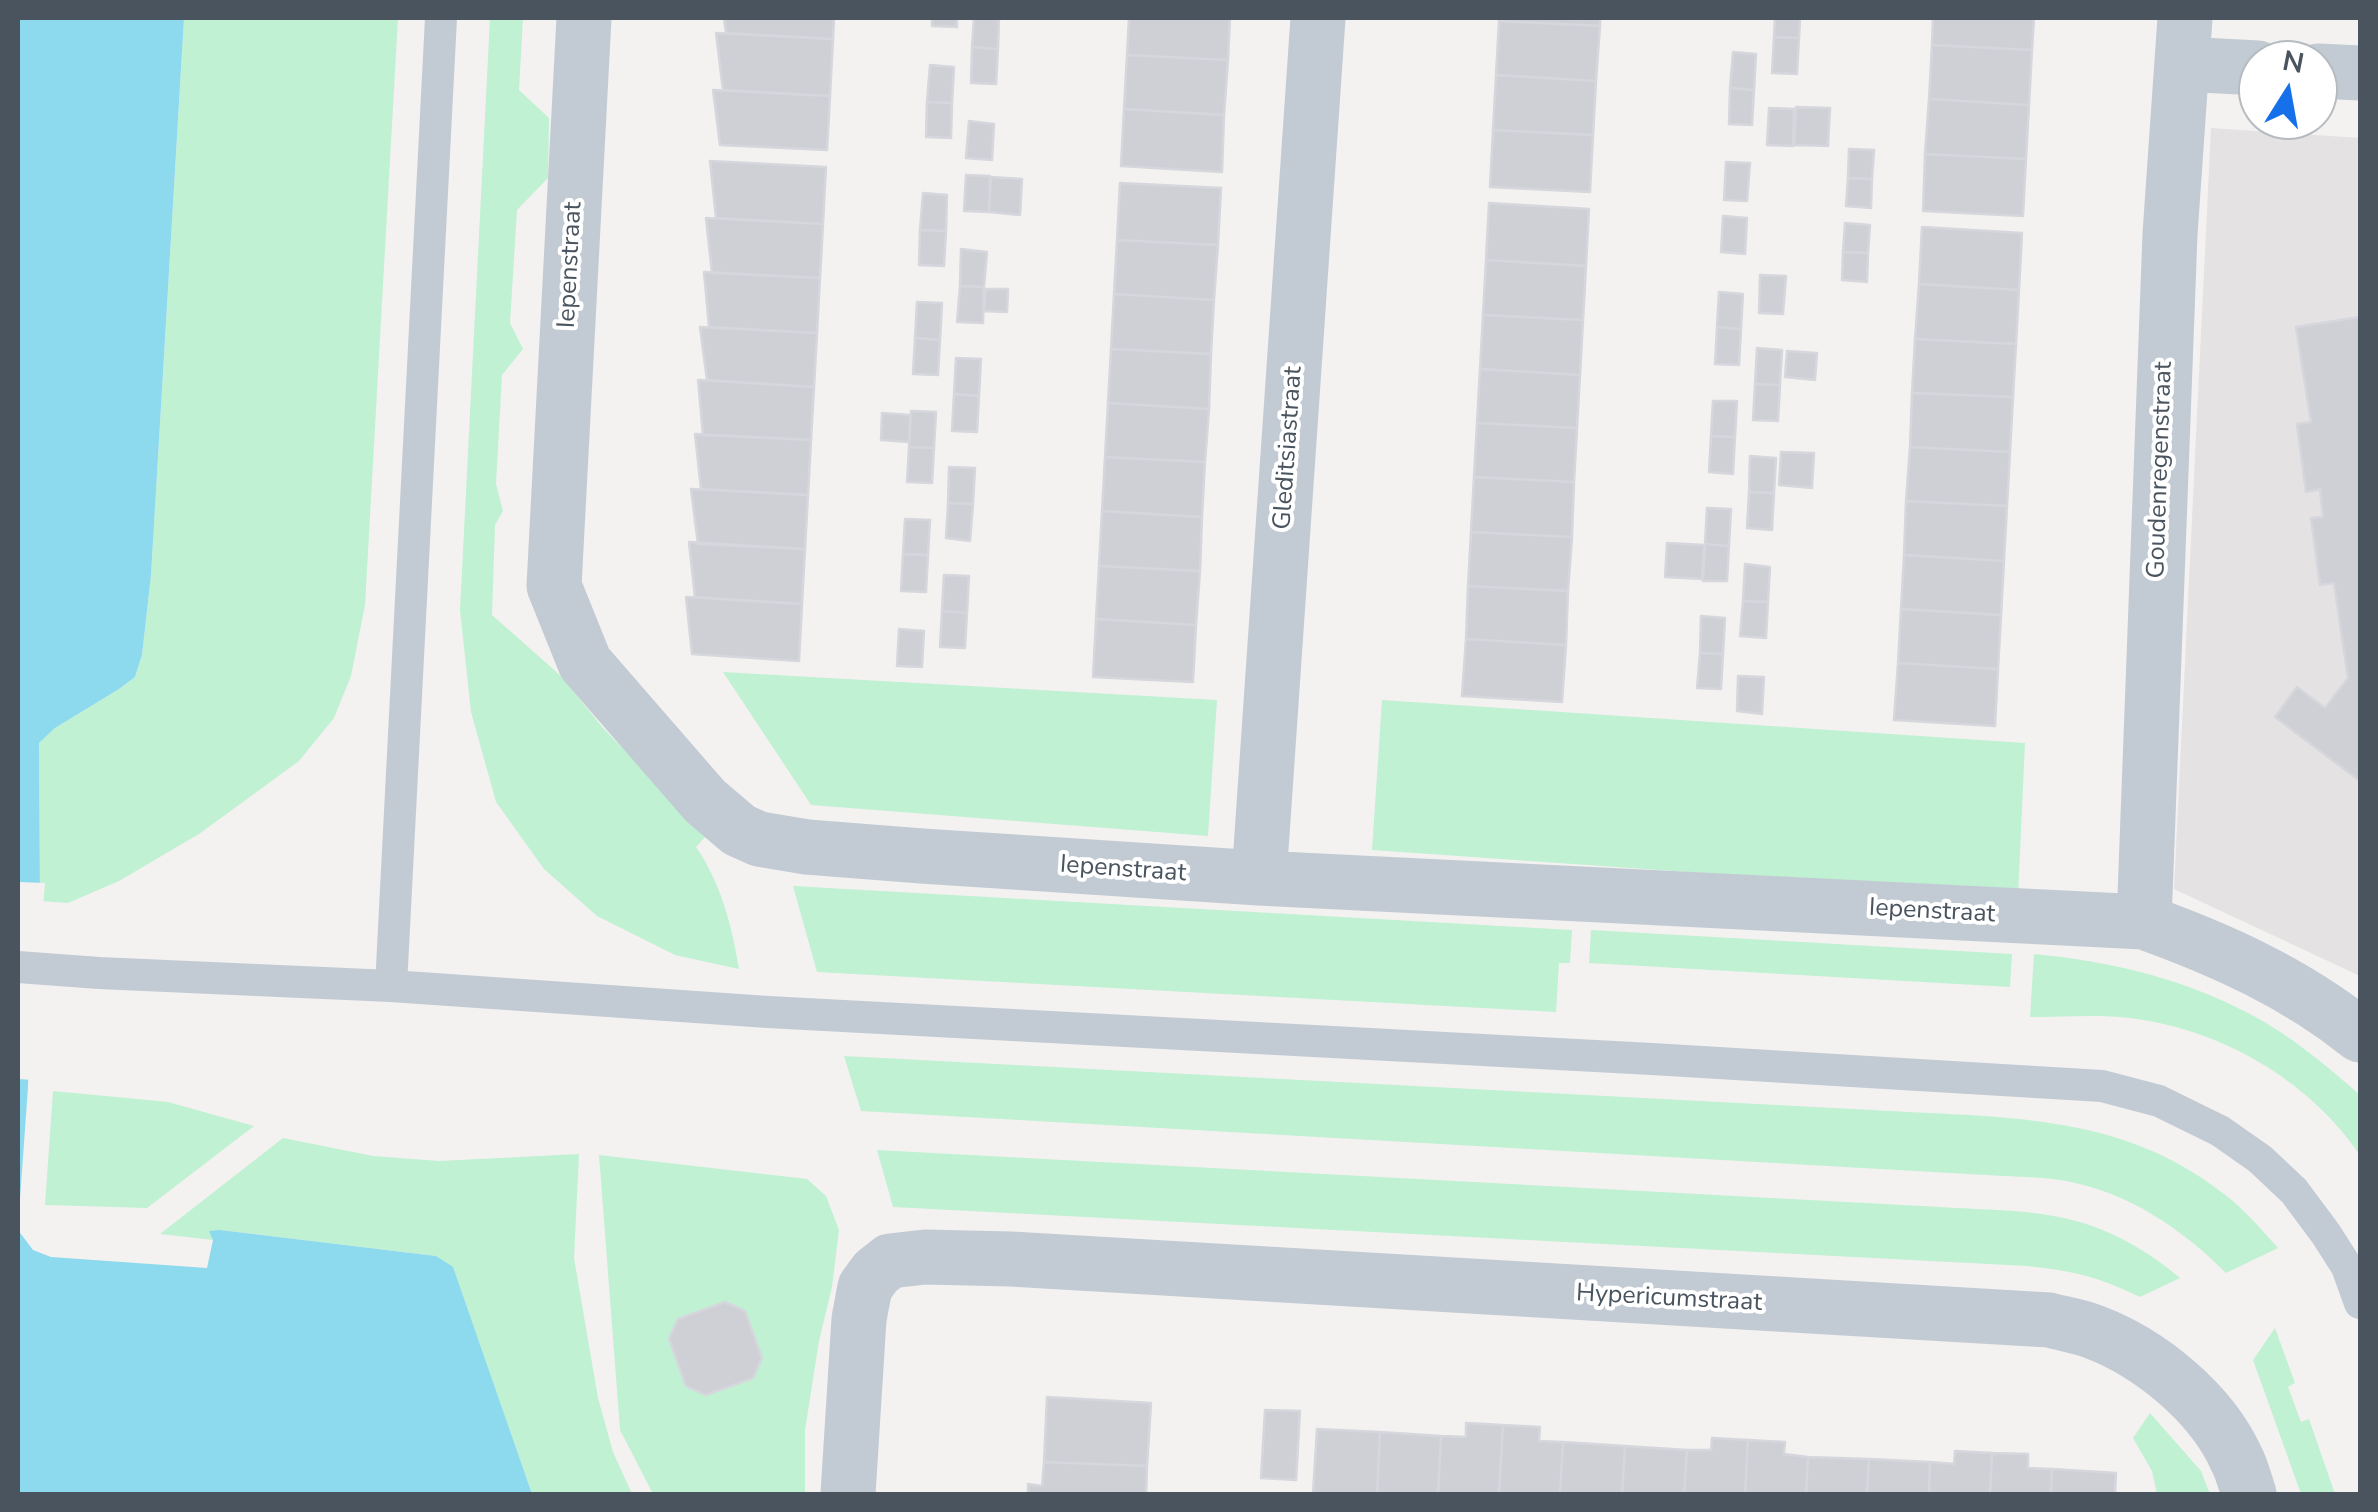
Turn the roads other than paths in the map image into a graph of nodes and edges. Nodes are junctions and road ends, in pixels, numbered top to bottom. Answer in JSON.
{"nodes":[{"id":1,"x":441,"y":18,"type":"edge"},
{"id":2,"x":584,"y":18,"type":"edge"},
{"id":3,"x":1318,"y":18,"type":"edge"},
{"id":4,"x":2183,"y":41,"type":"edge"},
{"id":5,"x":2238,"y":61,"type":"edge"},
{"id":6,"x":1259,"y":878,"type":"junction"},
{"id":7,"x":2144,"y":922,"type":"junction"},
{"id":8,"x":18,"y":967,"type":"edge"},
{"id":9,"x":391,"y":986,"type":"junction"},
{"id":10,"x":2360,"y":1035,"type":"edge"},
{"id":11,"x":2360,"y":1303,"type":"edge"},
{"id":12,"x":848,"y":1494,"type":"edge"},
{"id":13,"x":2249,"y":1494,"type":"edge"}],
"edges":[{"from":1,"to":9,"type":"lane"},
{"from":2,"to":6,"type":"street","name":"Iepenstraat"},
{"from":3,"to":6,"type":"street","name":"Gleditsiastraat"},
{"from":4,"to":5,"type":"street"},
{"from":4,"to":7,"type":"street","name":"Goudenregenstraat"},
{"from":6,"to":7,"type":"street","name":"Iepenstraat"},
{"from":7,"to":10,"type":"street","name":"Iepenstraat"},
{"from":8,"to":9,"type":"lane"},
{"from":9,"to":11,"type":"lane"},
{"from":12,"to":13,"type":"street","name":"Hypericumstraat"}]}
